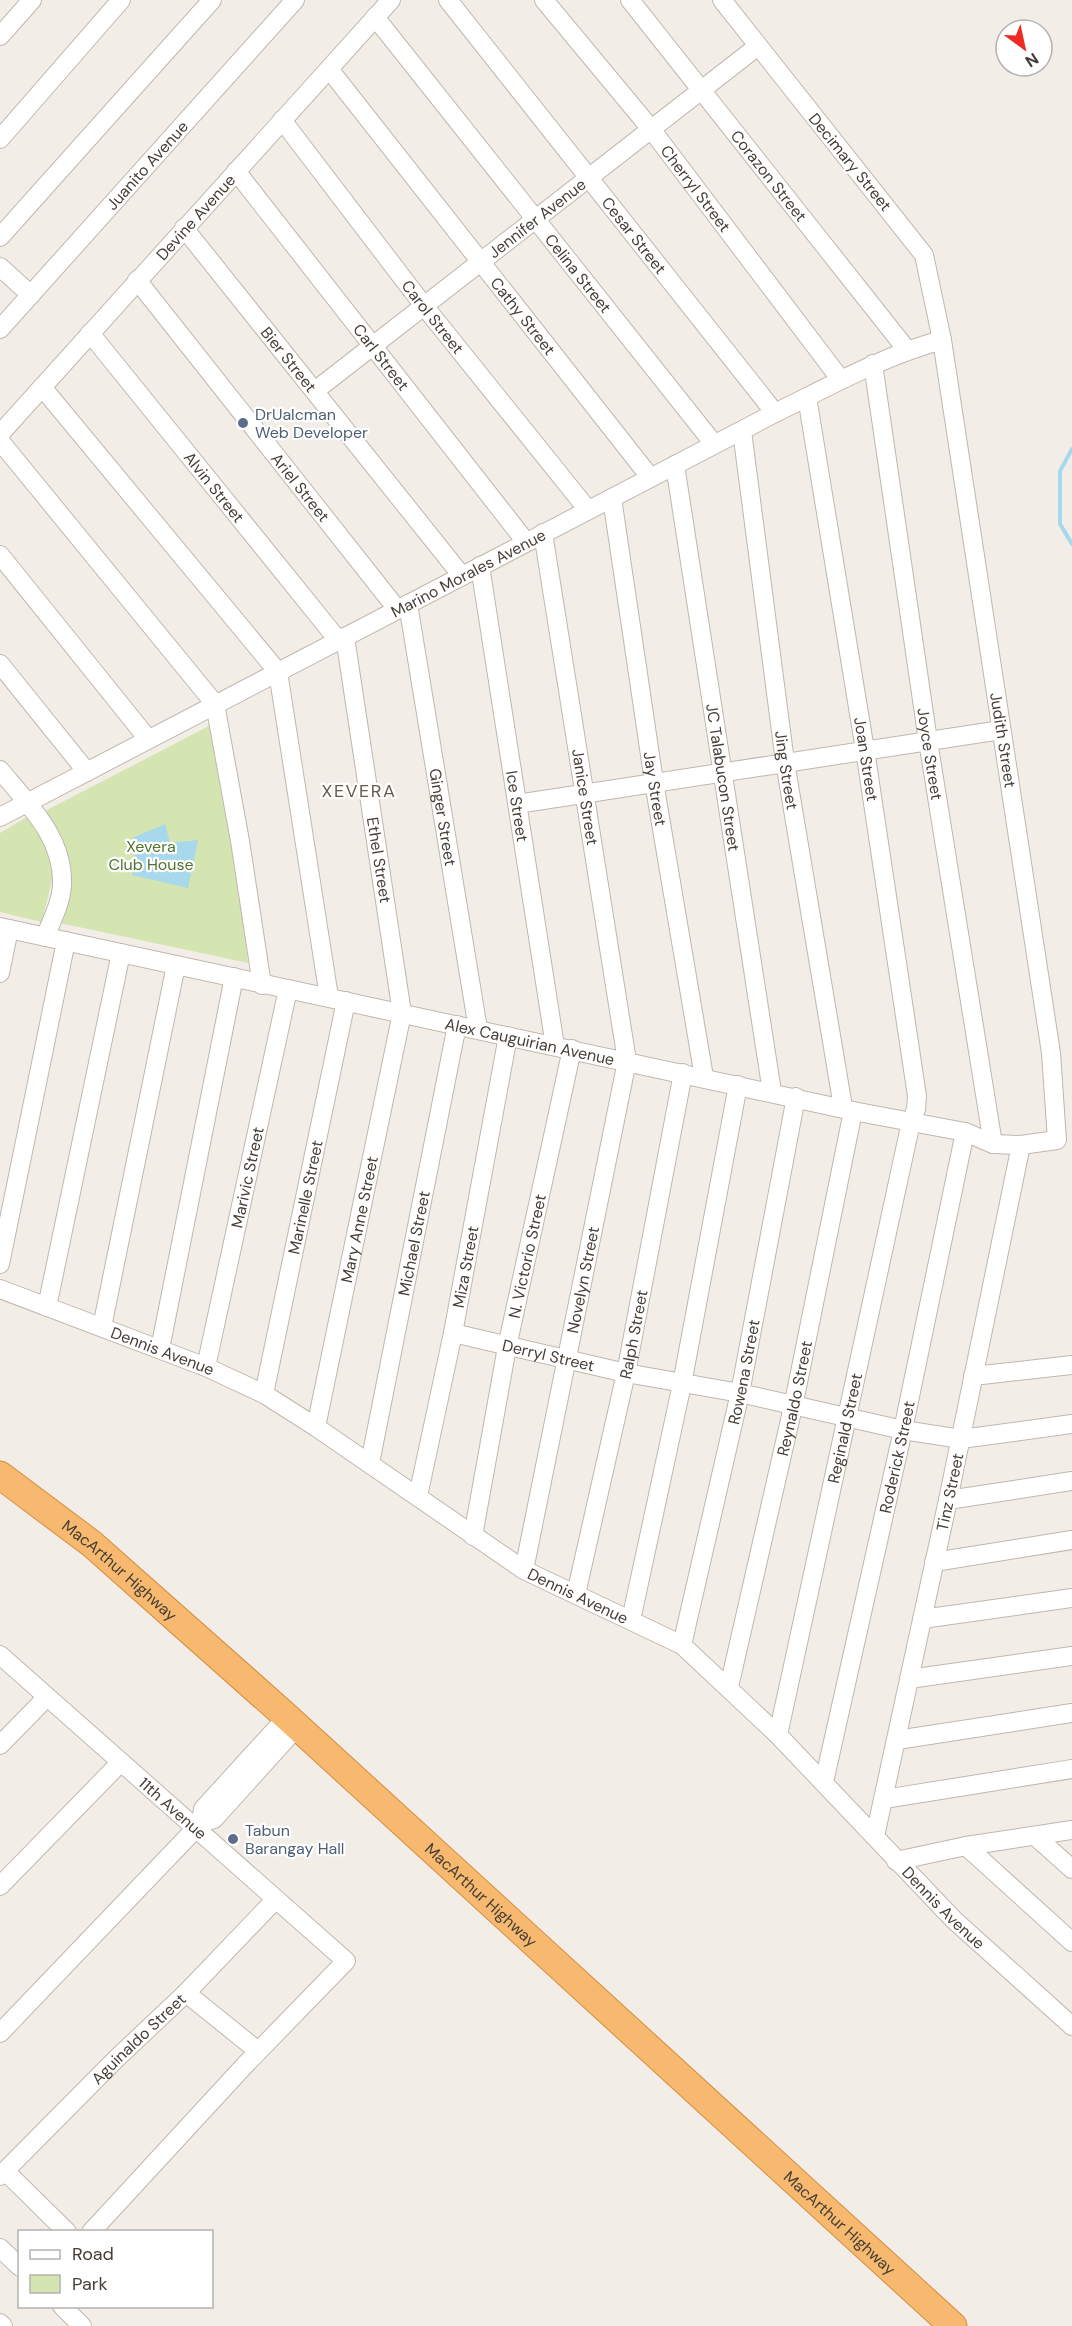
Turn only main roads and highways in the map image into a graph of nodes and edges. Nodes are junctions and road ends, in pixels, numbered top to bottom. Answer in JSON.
{"nodes":[{"id":1,"x":0,"y":1475,"type":"edge"},
{"id":2,"x":953,"y":2326,"type":"edge"}],
"edges":[{"from":1,"to":2,"type":"highway","name":"MacArthur Highway"}]}
